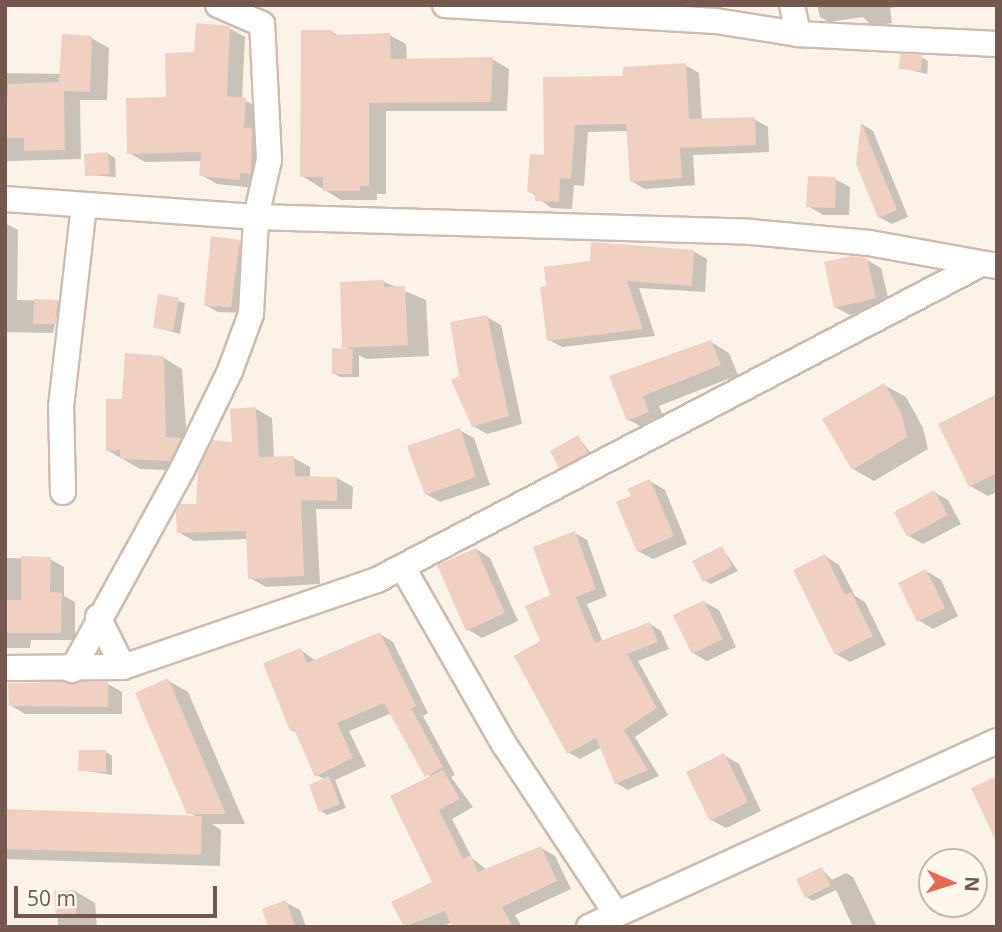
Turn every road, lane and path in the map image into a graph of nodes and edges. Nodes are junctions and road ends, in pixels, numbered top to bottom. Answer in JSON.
{"nodes":[{"id":1,"x":218,"y":5,"type":"edge"},
{"id":2,"x":445,"y":5,"type":"edge"},
{"id":3,"x":792,"y":5,"type":"edge"},
{"id":4,"x":798,"y":34,"type":"junction"},
{"id":5,"x":997,"y":44,"type":"edge"},
{"id":6,"x":5,"y":199,"type":"edge"},
{"id":7,"x":83,"y":205,"type":"junction"},
{"id":8,"x":256,"y":217,"type":"junction"},
{"id":9,"x":992,"y":264,"type":"edge"},
{"id":10,"x":64,"y":492,"type":"dead end"},
{"id":11,"x":403,"y":568,"type":"junction"},
{"id":12,"x":98,"y":617,"type":"junction"},
{"id":13,"x":123,"y":667,"type":"junction"},
{"id":14,"x":5,"y":668,"type":"edge"},
{"id":15,"x":72,"y":670,"type":"junction"},
{"id":16,"x":997,"y":741,"type":"edge"},
{"id":17,"x":616,"y":913,"type":"junction"},
{"id":18,"x":589,"y":927,"type":"edge"}],
"edges":[{"from":1,"to":8,"type":"street"},
{"from":2,"to":4,"type":"street"},
{"from":3,"to":4,"type":"street"},
{"from":4,"to":5,"type":"street"},
{"from":6,"to":7,"type":"street"},
{"from":7,"to":8,"type":"street"},
{"from":7,"to":10,"type":"street"},
{"from":8,"to":9,"type":"street"},
{"from":8,"to":12,"type":"street"},
{"from":9,"to":11,"type":"street"},
{"from":11,"to":13,"type":"street"},
{"from":11,"to":17,"type":"street"},
{"from":12,"to":13,"type":"street"},
{"from":12,"to":15,"type":"street"},
{"from":13,"to":15,"type":"street"},
{"from":14,"to":15,"type":"street"},
{"from":16,"to":17,"type":"street"},
{"from":17,"to":18,"type":"street"}]}
